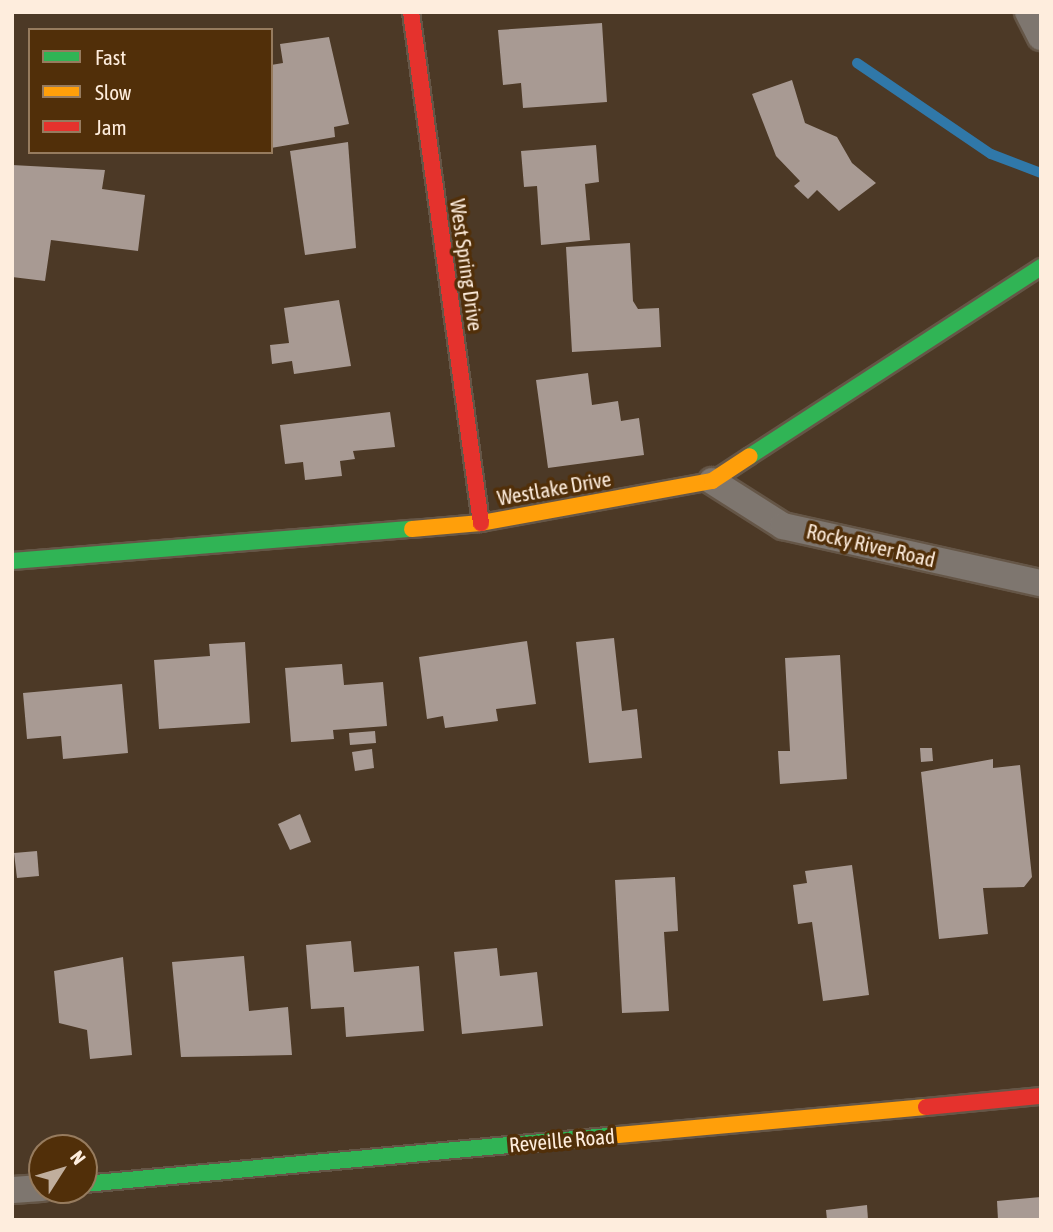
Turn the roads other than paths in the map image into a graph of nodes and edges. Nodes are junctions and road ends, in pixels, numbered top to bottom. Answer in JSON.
{"nodes":[{"id":1,"x":411,"y":12,"type":"edge"},
{"id":2,"x":1028,"y":12,"type":"edge"},
{"id":3,"x":1041,"y":37,"type":"edge"},
{"id":4,"x":1041,"y":267,"type":"edge"},
{"id":5,"x":712,"y":481,"type":"junction"},
{"id":6,"x":481,"y":523,"type":"junction"},
{"id":7,"x":12,"y":561,"type":"edge"},
{"id":8,"x":1041,"y":583,"type":"edge"},
{"id":9,"x":1041,"y":1096,"type":"edge"},
{"id":10,"x":98,"y":1183,"type":"edge"}],
"edges":[{"from":1,"to":6,"type":"street","name":"West Spring Drive"},
{"from":2,"to":3,"type":"street"},
{"from":4,"to":5,"type":"street","name":"Westlake Drive"},
{"from":5,"to":6,"type":"street","name":"Westlake Drive"},
{"from":5,"to":8,"type":"street","name":"Rocky River Road"},
{"from":6,"to":7,"type":"street","name":"Westlake Drive"},
{"from":9,"to":10,"type":"street","name":"Reveille Road"}]}
